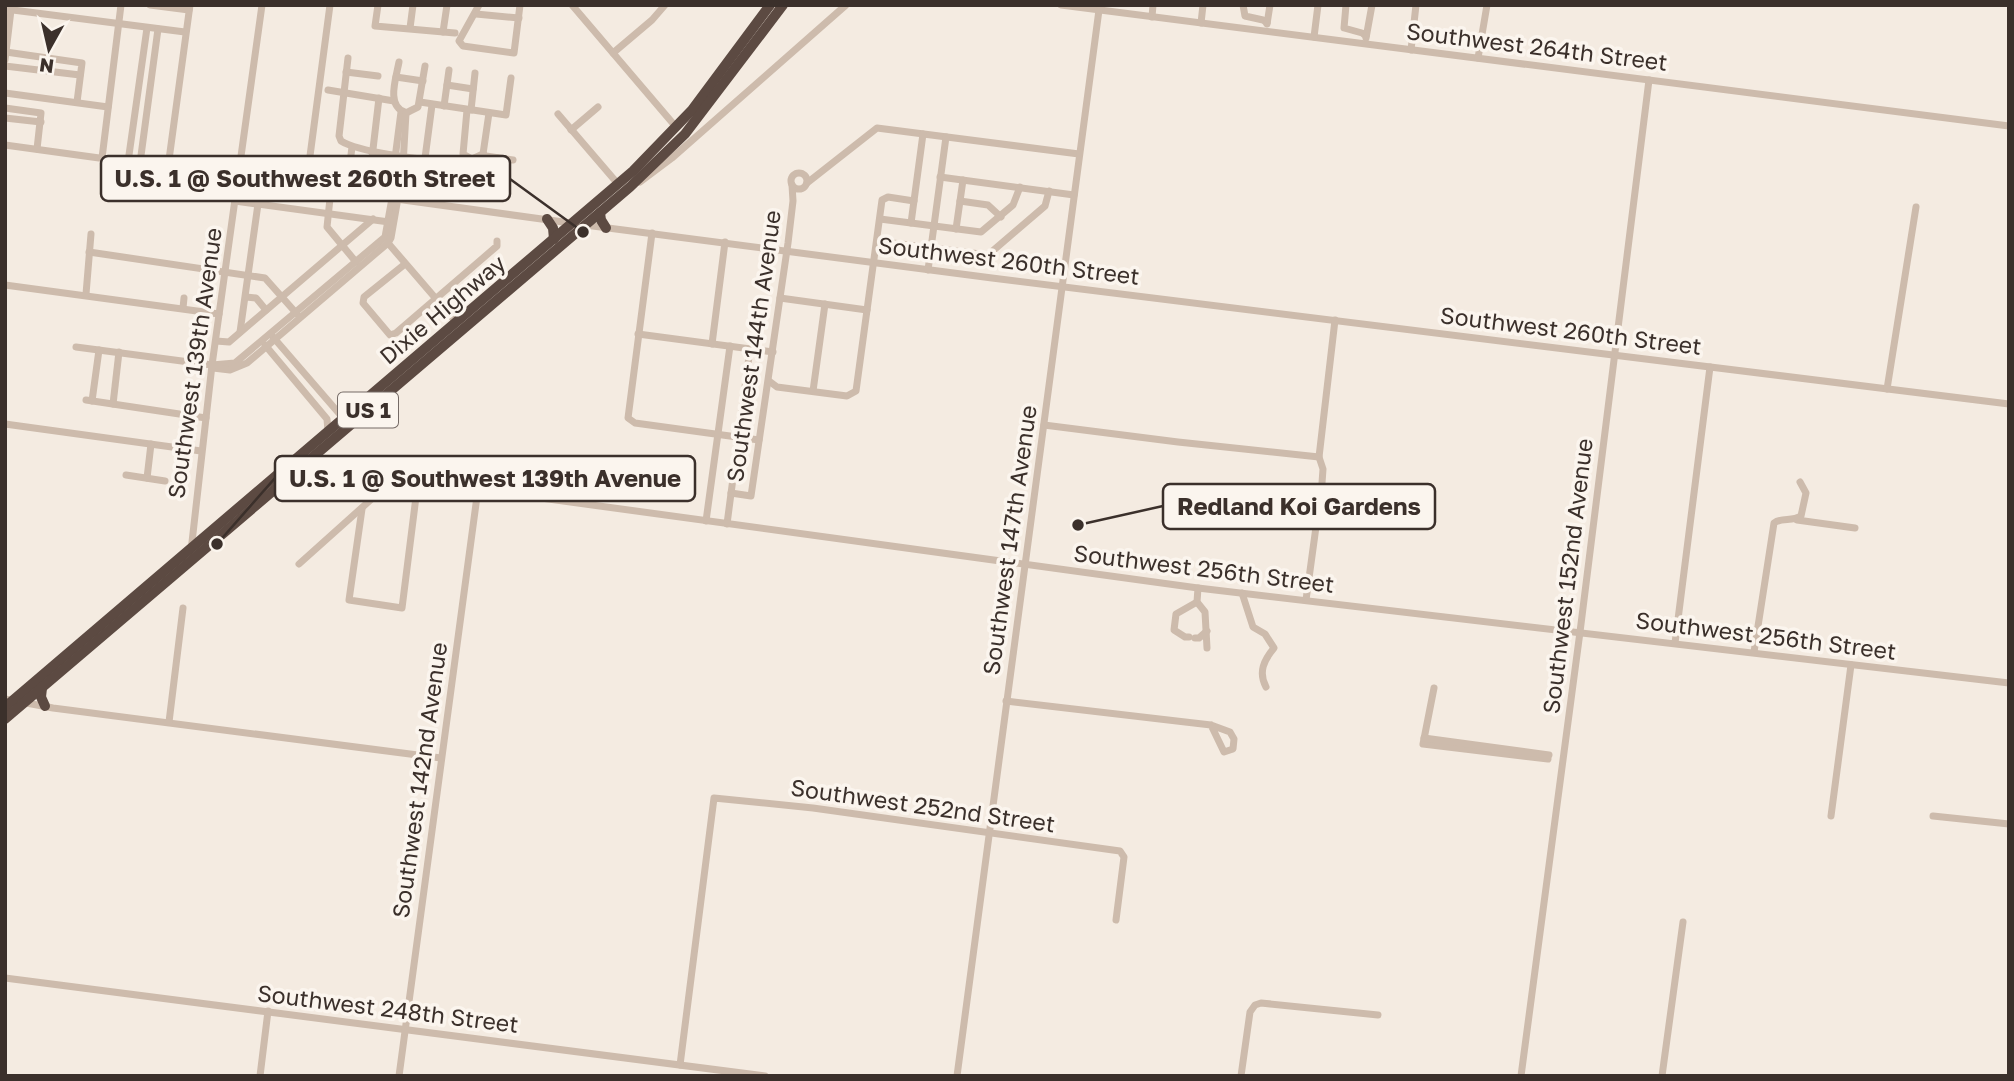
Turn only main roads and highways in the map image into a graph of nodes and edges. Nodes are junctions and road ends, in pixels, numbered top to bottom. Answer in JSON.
{"nodes":[{"id":1,"x":770,"y":5,"type":"edge"},
{"id":2,"x":783,"y":5,"type":"edge"},
{"id":3,"x":680,"y":130,"type":"junction"},
{"id":4,"x":600,"y":213,"type":"junction"},
{"id":5,"x":547,"y":219,"type":"road end"},
{"id":6,"x":606,"y":228,"type":"road end"},
{"id":7,"x":554,"y":239,"type":"junction"},
{"id":8,"x":192,"y":554,"type":"junction"},
{"id":9,"x":42,"y":688,"type":"junction"},
{"id":10,"x":8,"y":702,"type":"edge"},
{"id":11,"x":45,"y":706,"type":"road end"},
{"id":12,"x":5,"y":719,"type":"edge"}],
"edges":[{"from":1,"to":3,"type":"highway","number":"US 1"},
{"from":2,"to":3,"type":"highway","number":"US 1"},
{"from":3,"to":4,"type":"highway","name":"Dixie Highway","number":"US 1"},
{"from":3,"to":7,"type":"highway","name":"Dixie Highway","number":"US 1"},
{"from":4,"to":6,"type":"highway"},
{"from":4,"to":8,"type":"highway","name":"Dixie Highway","number":"US 1"},
{"from":5,"to":7,"type":"highway"},
{"from":7,"to":8,"type":"highway","name":"Dixie Highway","number":"US 1"},
{"from":8,"to":9,"type":"highway","name":"Dixie Highway","number":"US 1"},
{"from":8,"to":10,"type":"highway","name":"Dixie Highway","number":"US 1"},
{"from":9,"to":11,"type":"highway"},
{"from":9,"to":12,"type":"highway","name":"Dixie Highway","number":"US 1"}]}
